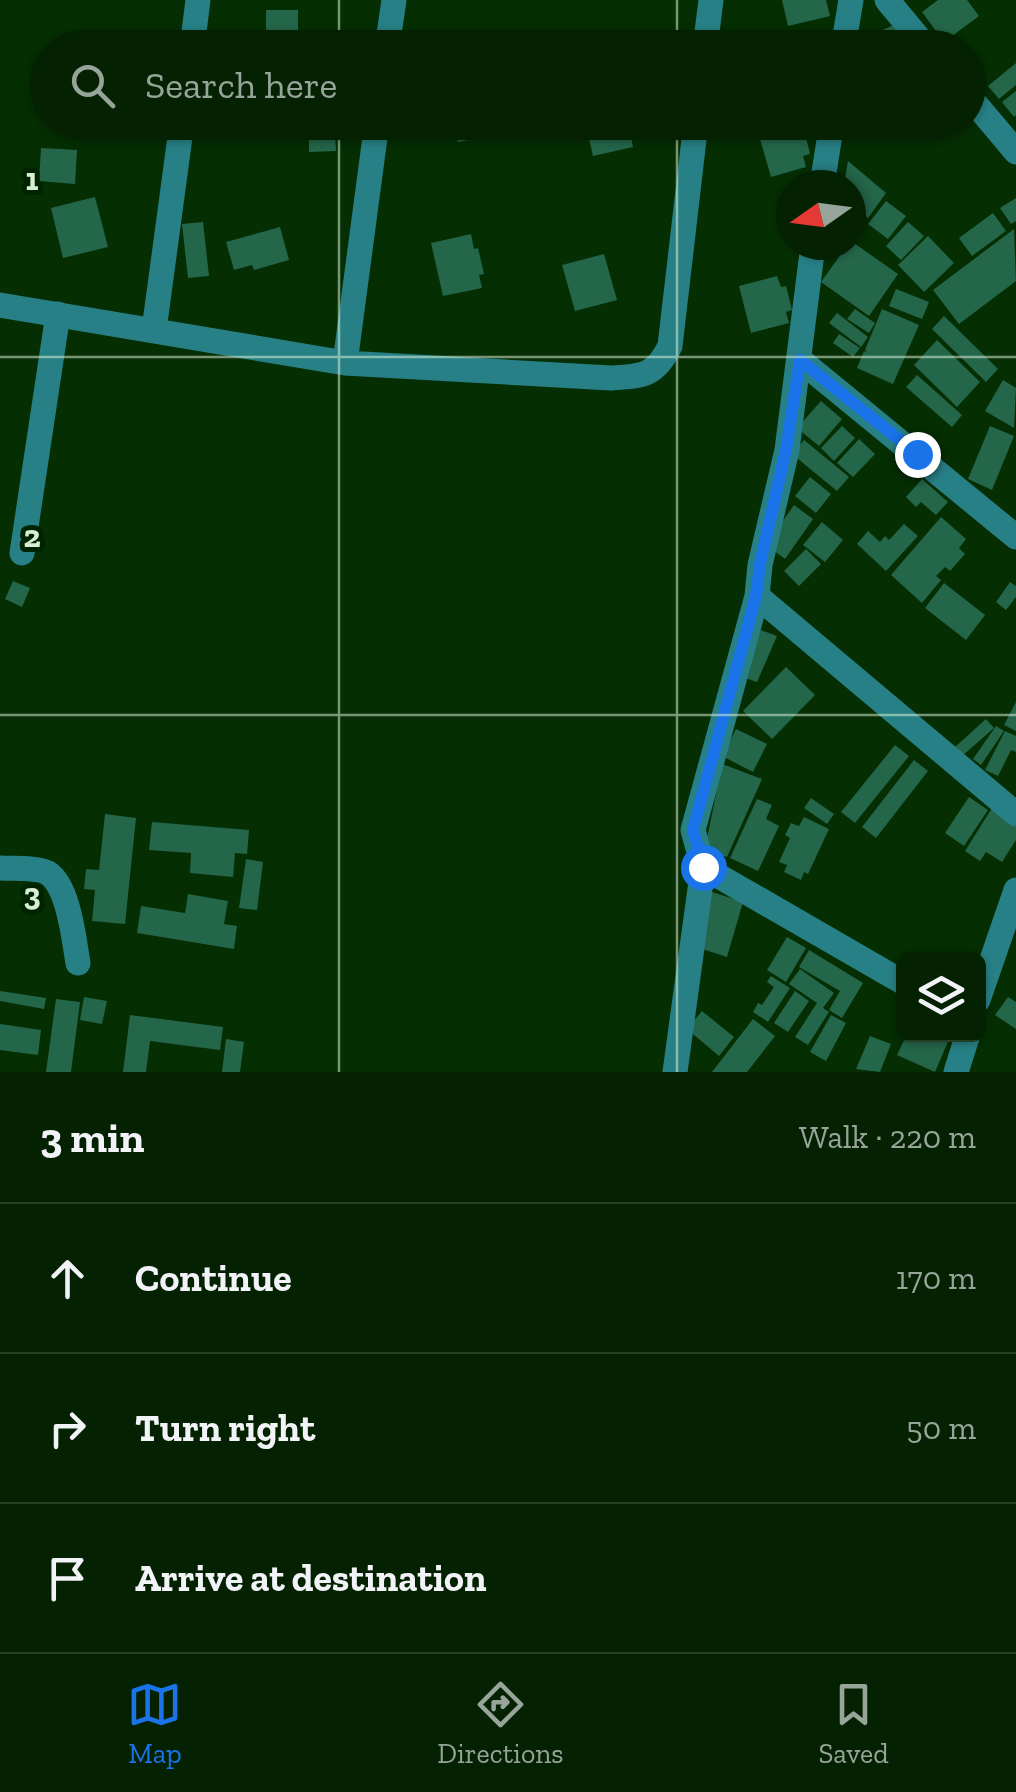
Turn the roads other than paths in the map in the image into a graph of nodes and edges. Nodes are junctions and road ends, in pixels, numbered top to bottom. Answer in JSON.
{"nodes":[{"id":1,"x":198,"y":0,"type":"edge"},
{"id":2,"x":394,"y":0,"type":"edge"},
{"id":3,"x":710,"y":0,"type":"edge"},
{"id":4,"x":850,"y":0,"type":"edge"},
{"id":5,"x":886,"y":0,"type":"edge"},
{"id":6,"x":194,"y":30,"type":"edge"},
{"id":7,"x":390,"y":30,"type":"edge"},
{"id":8,"x":707,"y":30,"type":"edge"},
{"id":9,"x":846,"y":30,"type":"edge"},
{"id":10,"x":912,"y":30,"type":"edge"},
{"id":11,"x":986,"y":116,"type":"edge"},
{"id":12,"x":180,"y":140,"type":"edge"},
{"id":13,"x":375,"y":140,"type":"edge"},
{"id":14,"x":694,"y":140,"type":"edge"},
{"id":15,"x":829,"y":140,"type":"edge"},
{"id":16,"x":1016,"y":152,"type":"edge"},
{"id":17,"x":824,"y":170,"type":"edge"},
{"id":18,"x":811,"y":260,"type":"edge"},
{"id":19,"x":0,"y":305,"type":"edge"},
{"id":20,"x":58,"y":314,"type":"junction"},
{"id":21,"x":154,"y":330,"type":"junction"},
{"id":22,"x":800,"y":360,"type":"junction"},
{"id":23,"x":345,"y":363,"type":"junction"},
{"id":24,"x":1016,"y":536,"type":"edge"},
{"id":25,"x":22,"y":553,"type":"dead end"},
{"id":26,"x":756,"y":596,"type":"junction"},
{"id":27,"x":1016,"y":814,"type":"edge"},
{"id":28,"x":703,"y":867,"type":"junction"},
{"id":29,"x":0,"y":868,"type":"edge"},
{"id":30,"x":1016,"y":890,"type":"edge"},
{"id":31,"x":78,"y":964,"type":"dead end"},
{"id":32,"x":986,"y":977,"type":"edge"},
{"id":33,"x":896,"y":978,"type":"edge"},
{"id":34,"x":967,"y":1042,"type":"edge"},
{"id":35,"x":963,"y":1068,"type":"edge"},
{"id":36,"x":675,"y":1072,"type":"edge"}],
"edges":[{"from":1,"to":6,"type":"street"},
{"from":2,"to":7,"type":"street"},
{"from":3,"to":8,"type":"street"},
{"from":4,"to":9,"type":"street"},
{"from":5,"to":10,"type":"street"},
{"from":11,"to":16,"type":"street"},
{"from":12,"to":21,"type":"street"},
{"from":13,"to":23,"type":"street"},
{"from":14,"to":23,"type":"street"},
{"from":15,"to":17,"type":"street"},
{"from":18,"to":22,"type":"street"},
{"from":19,"to":20,"type":"street"},
{"from":20,"to":21,"type":"street"},
{"from":20,"to":25,"type":"street"},
{"from":21,"to":23,"type":"street"},
{"from":22,"to":24,"type":"street"},
{"from":22,"to":26,"type":"street"},
{"from":26,"to":27,"type":"street"},
{"from":26,"to":28,"type":"street"},
{"from":28,"to":33,"type":"street"},
{"from":28,"to":36,"type":"street"},
{"from":29,"to":31,"type":"street"},
{"from":30,"to":32,"type":"street"},
{"from":34,"to":35,"type":"street"}]}
